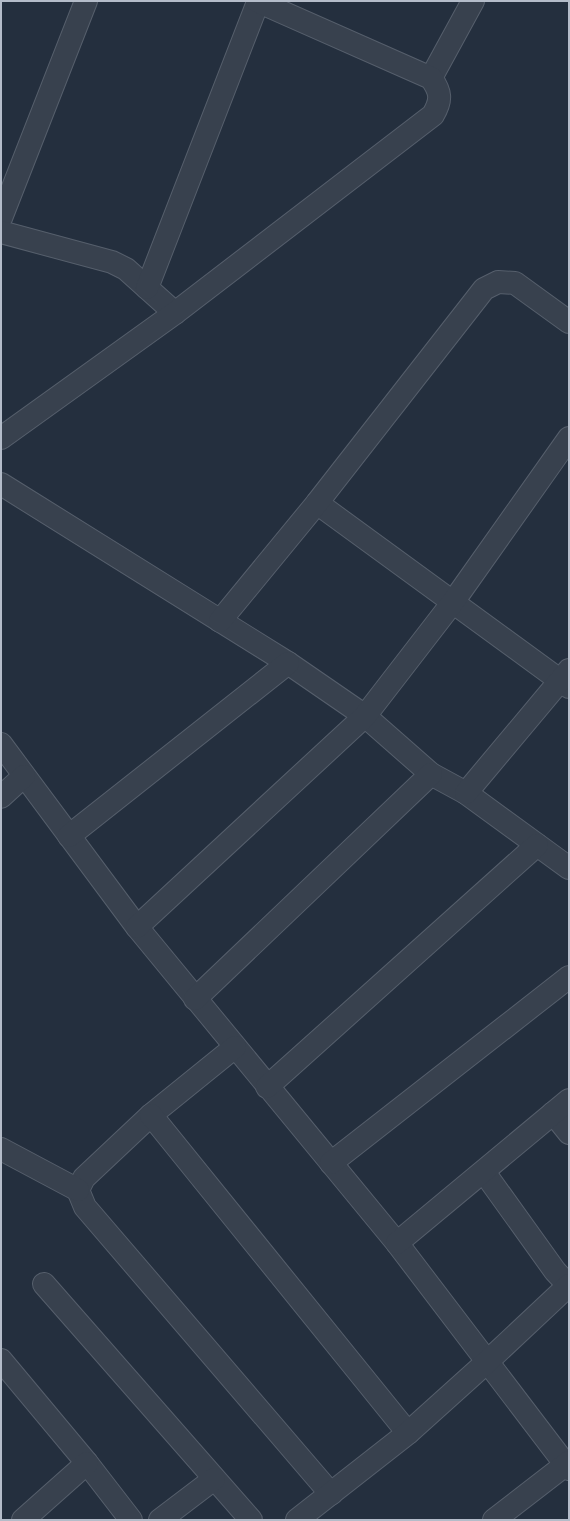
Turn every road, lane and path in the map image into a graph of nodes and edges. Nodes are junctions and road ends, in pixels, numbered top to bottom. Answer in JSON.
{"nodes":[{"id":1,"x":86,"y":1,"type":"edge"},
{"id":2,"x":258,"y":1,"type":"edge"},
{"id":3,"x":473,"y":1,"type":"edge"},
{"id":4,"x":282,"y":6,"type":"edge"},
{"id":5,"x":432,"y":78,"type":"junction"},
{"id":6,"x":1,"y":218,"type":"edge"},
{"id":7,"x":1,"y":232,"type":"edge"},
{"id":8,"x":147,"y":288,"type":"junction"},
{"id":9,"x":175,"y":313,"type":"junction"},
{"id":10,"x":569,"y":322,"type":"edge"},
{"id":11,"x":1,"y":438,"type":"edge"},
{"id":12,"x":569,"y":438,"type":"edge"},
{"id":13,"x":1,"y":484,"type":"edge"},
{"id":14,"x":317,"y":503,"type":"junction"},
{"id":15,"x":453,"y":602,"type":"junction"},
{"id":16,"x":220,"y":621,"type":"junction"},
{"id":17,"x":288,"y":663,"type":"junction"},
{"id":18,"x":566,"y":679,"type":"edge"},
{"id":19,"x":365,"y":716,"type":"junction"},
{"id":20,"x":1,"y":744,"type":"edge"},
{"id":21,"x":431,"y":774,"type":"junction"},
{"id":22,"x":24,"y":776,"type":"junction"},
{"id":23,"x":466,"y":793,"type":"junction"},
{"id":24,"x":1,"y":796,"type":"edge"},
{"id":25,"x":69,"y":836,"type":"junction"},
{"id":26,"x":538,"y":845,"type":"junction"},
{"id":27,"x":569,"y":868,"type":"edge"},
{"id":28,"x":137,"y":927,"type":"junction"},
{"id":29,"x":569,"y":977,"type":"edge"},
{"id":30,"x":195,"y":999,"type":"junction"},
{"id":31,"x":235,"y":1047,"type":"junction"},
{"id":32,"x":267,"y":1087,"type":"junction"},
{"id":33,"x":561,"y":1107,"type":"edge"},
{"id":34,"x":151,"y":1114,"type":"junction"},
{"id":35,"x":569,"y":1133,"type":"edge"},
{"id":36,"x":1,"y":1149,"type":"edge"},
{"id":37,"x":331,"y":1163,"type":"junction"},
{"id":38,"x":484,"y":1172,"type":"junction"},
{"id":39,"x":78,"y":1190,"type":"junction"},
{"id":40,"x":397,"y":1243,"type":"junction"},
{"id":41,"x":565,"y":1275,"type":"edge"},
{"id":42,"x":44,"y":1284,"type":"dead end"},
{"id":43,"x":1,"y":1360,"type":"edge"},
{"id":44,"x":488,"y":1361,"type":"junction"},
{"id":45,"x":408,"y":1433,"type":"junction"},
{"id":46,"x":86,"y":1463,"type":"junction"},
{"id":47,"x":568,"y":1466,"type":"edge"},
{"id":48,"x":214,"y":1479,"type":"junction"},
{"id":49,"x":331,"y":1494,"type":"junction"},
{"id":50,"x":23,"y":1520,"type":"edge"},
{"id":51,"x":131,"y":1520,"type":"edge"},
{"id":52,"x":160,"y":1520,"type":"edge"},
{"id":53,"x":251,"y":1520,"type":"edge"},
{"id":54,"x":297,"y":1520,"type":"edge"},
{"id":55,"x":494,"y":1520,"type":"edge"}],
"edges":[{"from":1,"to":6,"type":"street"},
{"from":2,"to":4,"type":"street"},
{"from":2,"to":8,"type":"street"},
{"from":3,"to":5,"type":"street"},
{"from":4,"to":5,"type":"street"},
{"from":5,"to":9,"type":"street"},
{"from":7,"to":8,"type":"street"},
{"from":8,"to":9,"type":"street"},
{"from":9,"to":11,"type":"street"},
{"from":10,"to":14,"type":"street"},
{"from":12,"to":15,"type":"street"},
{"from":13,"to":16,"type":"street"},
{"from":14,"to":15,"type":"street"},
{"from":14,"to":16,"type":"street"},
{"from":15,"to":18,"type":"street"},
{"from":15,"to":19,"type":"street"},
{"from":16,"to":17,"type":"street"},
{"from":17,"to":19,"type":"street"},
{"from":17,"to":25,"type":"street"},
{"from":18,"to":23,"type":"street"},
{"from":19,"to":21,"type":"street"},
{"from":19,"to":28,"type":"street"},
{"from":20,"to":22,"type":"street"},
{"from":21,"to":23,"type":"street"},
{"from":21,"to":30,"type":"street"},
{"from":22,"to":24,"type":"street"},
{"from":22,"to":25,"type":"street"},
{"from":23,"to":26,"type":"street"},
{"from":25,"to":28,"type":"street"},
{"from":26,"to":27,"type":"street"},
{"from":26,"to":32,"type":"street"},
{"from":28,"to":30,"type":"street"},
{"from":29,"to":37,"type":"street"},
{"from":30,"to":31,"type":"street"},
{"from":31,"to":32,"type":"street"},
{"from":31,"to":34,"type":"street"},
{"from":32,"to":37,"type":"street"},
{"from":33,"to":35,"type":"street"},
{"from":33,"to":38,"type":"street"},
{"from":34,"to":39,"type":"street"},
{"from":34,"to":45,"type":"street"},
{"from":36,"to":39,"type":"street"},
{"from":37,"to":40,"type":"street"},
{"from":38,"to":40,"type":"street"},
{"from":38,"to":41,"type":"street"},
{"from":39,"to":49,"type":"street"},
{"from":40,"to":44,"type":"street"},
{"from":41,"to":44,"type":"street"},
{"from":42,"to":48,"type":"street"},
{"from":43,"to":46,"type":"street"},
{"from":44,"to":45,"type":"street"},
{"from":44,"to":47,"type":"street"},
{"from":45,"to":49,"type":"street"},
{"from":46,"to":50,"type":"street"},
{"from":46,"to":51,"type":"street"},
{"from":47,"to":55,"type":"street"},
{"from":48,"to":52,"type":"street"},
{"from":48,"to":53,"type":"street"},
{"from":49,"to":54,"type":"street"}]}
